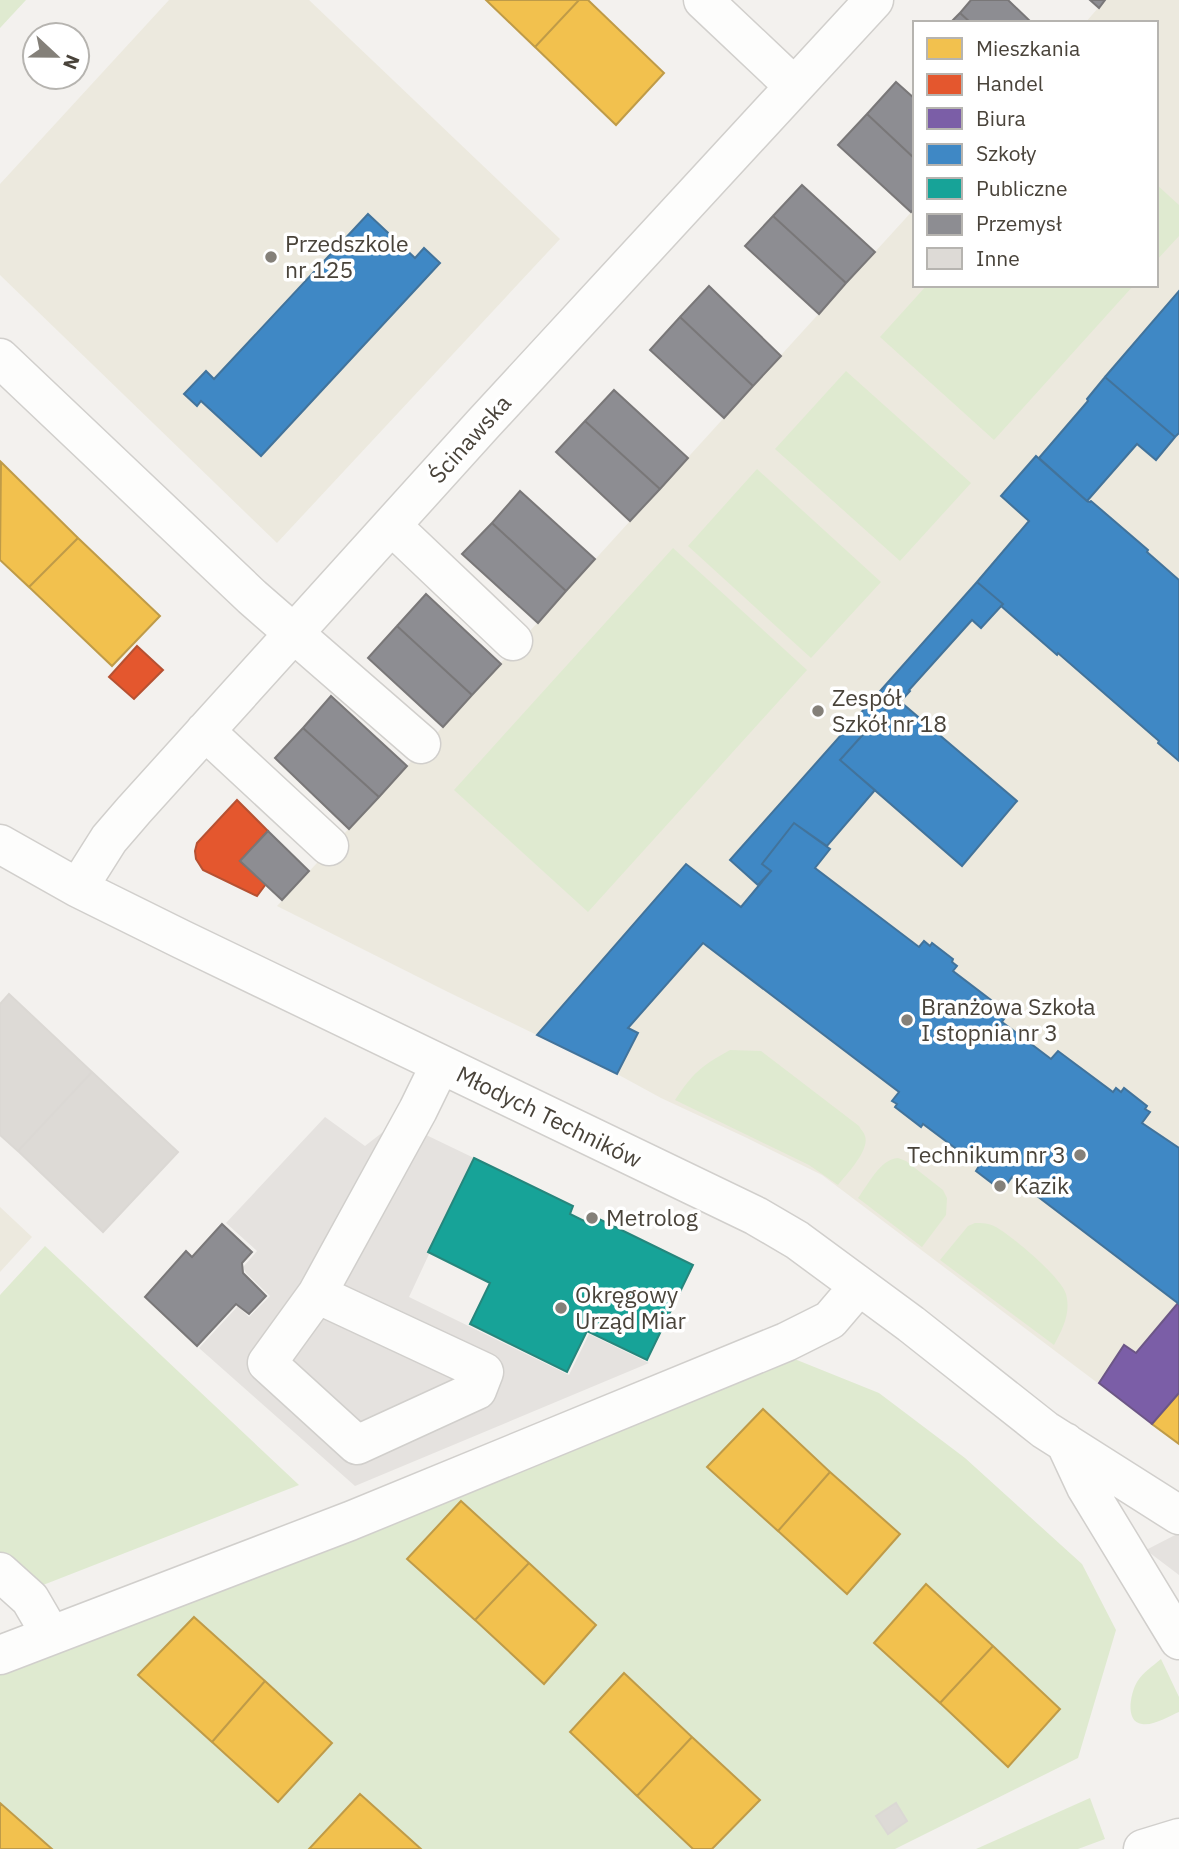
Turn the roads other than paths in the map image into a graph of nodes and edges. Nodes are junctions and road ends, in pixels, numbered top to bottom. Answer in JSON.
{"nodes":[{"id":1,"x":703,"y":0,"type":"edge"},
{"id":2,"x":874,"y":0,"type":"edge"},
{"id":3,"x":794,"y":86,"type":"junction"},
{"id":4,"x":0,"y":358,"type":"edge"},
{"id":5,"x":392,"y":526,"type":"junction"},
{"id":6,"x":293,"y":633,"type":"junction"},
{"id":7,"x":513,"y":641,"type":"dead end"},
{"id":8,"x":205,"y":731,"type":"junction"},
{"id":9,"x":421,"y":744,"type":"dead end"},
{"id":10,"x":0,"y":844,"type":"edge"},
{"id":11,"x":329,"y":846,"type":"dead end"},
{"id":12,"x":78,"y":888,"type":"junction"},
{"id":13,"x":440,"y":1065,"type":"junction"},
{"id":14,"x":859,"y":1286,"type":"junction"},
{"id":15,"x":317,"y":1294,"type":"junction"},
{"id":16,"x":1065,"y":1442,"type":"junction"},
{"id":17,"x":1179,"y":1515,"type":"edge"},
{"id":18,"x":0,"y":1572,"type":"edge"},
{"id":19,"x":51,"y":1635,"type":"junction"},
{"id":20,"x":1179,"y":1640,"type":"edge"},
{"id":21,"x":0,"y":1655,"type":"edge"},
{"id":22,"x":1179,"y":1838,"type":"edge"},
{"id":23,"x":1143,"y":1849,"type":"edge"}],
"edges":[{"from":1,"to":3,"type":"street"},
{"from":2,"to":3,"type":"street","name":"Ścinawska"},
{"from":3,"to":5,"type":"street","name":"Ścinawska"},
{"from":4,"to":6,"type":"street"},
{"from":5,"to":6,"type":"street","name":"Ścinawska"},
{"from":5,"to":7,"type":"street"},
{"from":6,"to":8,"type":"street","name":"Ścinawska"},
{"from":6,"to":9,"type":"street"},
{"from":8,"to":11,"type":"street"},
{"from":8,"to":12,"type":"street","name":"Ścinawska"},
{"from":10,"to":12,"type":"street","name":"Młodych Techników"},
{"from":12,"to":13,"type":"street","name":"Młodych Techników"},
{"from":13,"to":14,"type":"street","name":"Młodych Techników"},
{"from":13,"to":15,"type":"street"},
{"from":14,"to":16,"type":"street","name":"Młodych Techników"},
{"from":14,"to":19,"type":"street"},
{"from":15,"to":15,"type":"street"},
{"from":16,"to":17,"type":"street","name":"Młodych Techników"},
{"from":16,"to":20,"type":"street"},
{"from":18,"to":19,"type":"street"},
{"from":19,"to":21,"type":"street"},
{"from":22,"to":23,"type":"street"}]}
